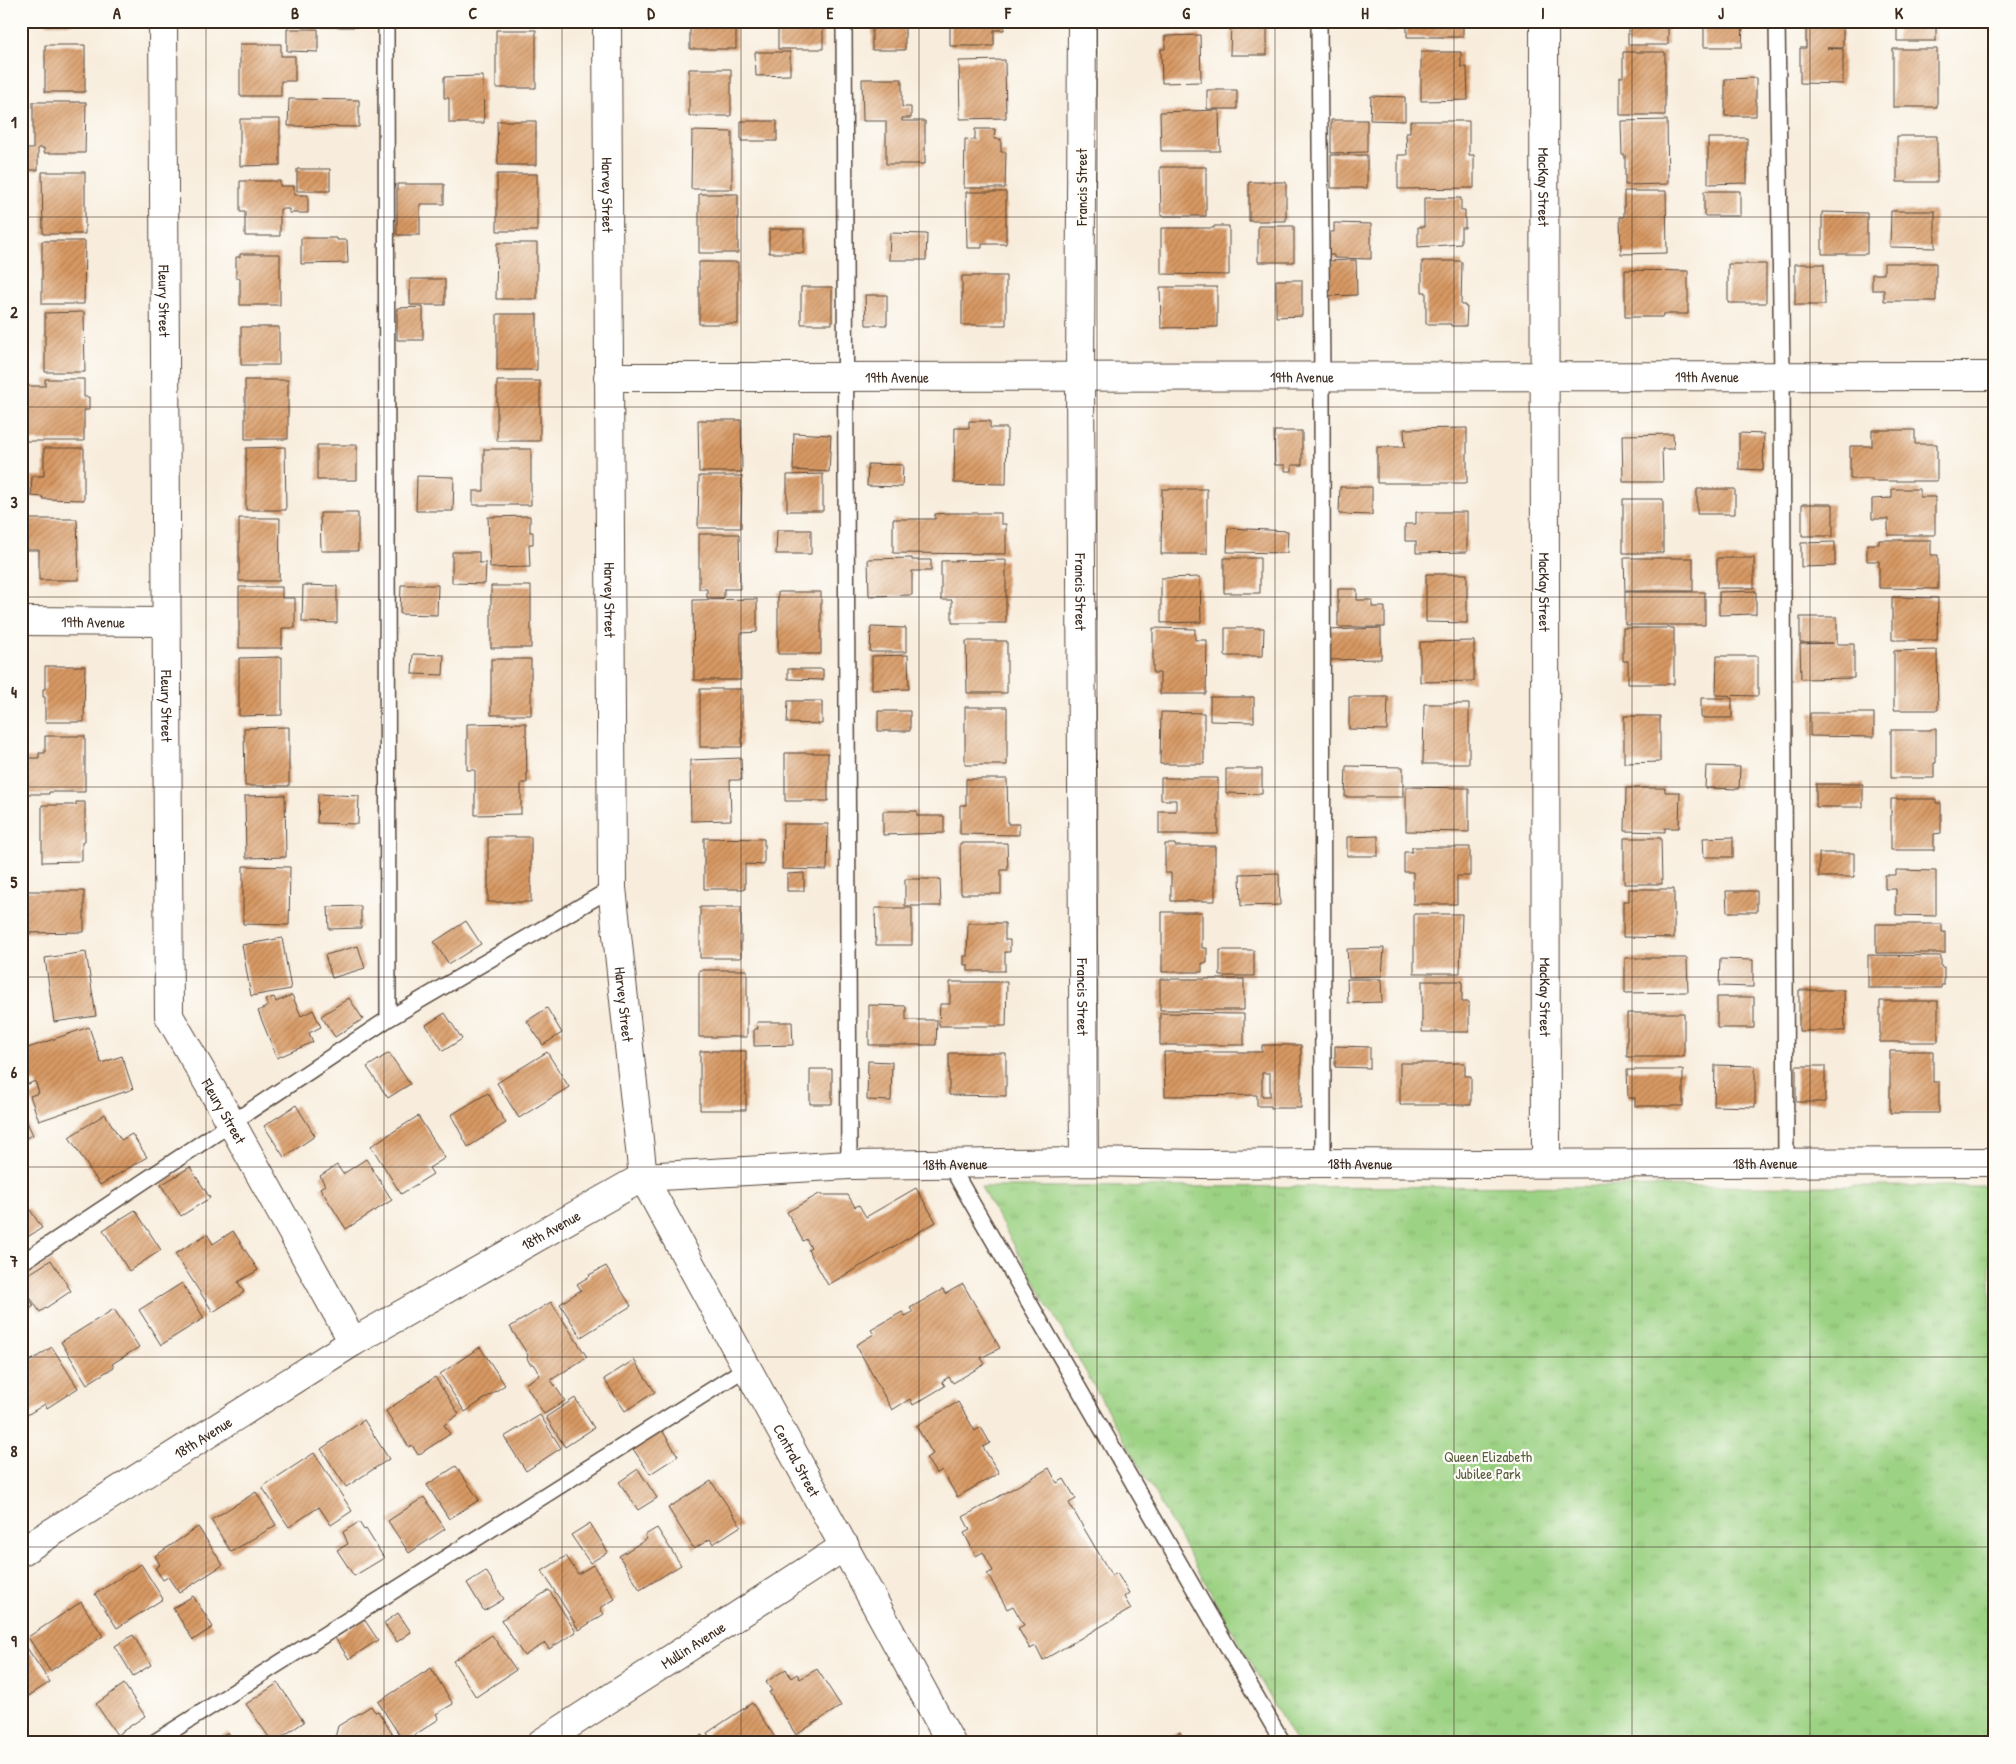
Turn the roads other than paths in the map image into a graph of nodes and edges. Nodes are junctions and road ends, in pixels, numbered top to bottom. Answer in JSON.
{"nodes":[{"id":1,"x":164,"y":21,"type":"edge"},
{"id":2,"x":386,"y":21,"type":"edge"},
{"id":3,"x":607,"y":21,"type":"edge"},
{"id":4,"x":844,"y":21,"type":"edge"},
{"id":5,"x":1082,"y":21,"type":"edge"},
{"id":6,"x":1319,"y":21,"type":"edge"},
{"id":7,"x":1544,"y":21,"type":"edge"},
{"id":8,"x":1777,"y":21,"type":"edge"},
{"id":9,"x":1080,"y":376,"type":"junction"},
{"id":10,"x":1322,"y":376,"type":"junction"},
{"id":11,"x":1544,"y":376,"type":"junction"},
{"id":12,"x":1782,"y":376,"type":"junction"},
{"id":13,"x":1995,"y":376,"type":"edge"},
{"id":14,"x":608,"y":377,"type":"junction"},
{"id":15,"x":847,"y":377,"type":"junction"},
{"id":16,"x":21,"y":621,"type":"edge"},
{"id":17,"x":166,"y":622,"type":"junction"},
{"id":18,"x":612,"y":888,"type":"junction"},
{"id":19,"x":388,"y":1019,"type":"junction"},
{"id":20,"x":232,"y":1124,"type":"junction"},
{"id":21,"x":1084,"y":1162,"type":"junction"},
{"id":22,"x":1786,"y":1162,"type":"junction"},
{"id":23,"x":1995,"y":1162,"type":"edge"},
{"id":24,"x":1323,"y":1163,"type":"junction"},
{"id":25,"x":1546,"y":1163,"type":"junction"},
{"id":26,"x":849,"y":1165,"type":"junction"},
{"id":27,"x":950,"y":1165,"type":"junction"},
{"id":28,"x":643,"y":1177,"type":"junction"},
{"id":29,"x":21,"y":1264,"type":"edge"},
{"id":30,"x":353,"y":1342,"type":"junction"},
{"id":31,"x":746,"y":1368,"type":"junction"},
{"id":32,"x":845,"y":1546,"type":"junction"},
{"id":33,"x":21,"y":1552,"type":"edge"},
{"id":34,"x":153,"y":1743,"type":"edge"},
{"id":35,"x":541,"y":1743,"type":"edge"},
{"id":36,"x":951,"y":1743,"type":"edge"},
{"id":37,"x":1282,"y":1743,"type":"edge"}],
"edges":[{"from":1,"to":17,"type":"street","name":"Fleury Street"},
{"from":2,"to":19,"type":"lane"},
{"from":3,"to":14,"type":"street","name":"Harvey Street"},
{"from":4,"to":15,"type":"lane"},
{"from":5,"to":9,"type":"street","name":"Francis Street"},
{"from":6,"to":10,"type":"lane"},
{"from":7,"to":11,"type":"street","name":"MacKay Street"},
{"from":8,"to":12,"type":"lane"},
{"from":9,"to":10,"type":"street","name":"19th Avenue"},
{"from":9,"to":15,"type":"street","name":"19th Avenue"},
{"from":9,"to":21,"type":"street","name":"Francis Street"},
{"from":10,"to":11,"type":"street","name":"19th Avenue"},
{"from":10,"to":24,"type":"lane"},
{"from":11,"to":12,"type":"street","name":"19th Avenue"},
{"from":11,"to":25,"type":"street","name":"MacKay Street"},
{"from":12,"to":13,"type":"street","name":"19th Avenue"},
{"from":12,"to":22,"type":"lane"},
{"from":14,"to":15,"type":"street","name":"19th Avenue"},
{"from":14,"to":18,"type":"street","name":"Harvey Street"},
{"from":15,"to":26,"type":"lane"},
{"from":16,"to":17,"type":"street","name":"19th Avenue"},
{"from":17,"to":20,"type":"street","name":"Fleury Street"},
{"from":18,"to":19,"type":"lane"},
{"from":18,"to":28,"type":"street","name":"Harvey Street"},
{"from":19,"to":20,"type":"lane"},
{"from":20,"to":29,"type":"lane"},
{"from":20,"to":30,"type":"street","name":"Fleury Street"},
{"from":21,"to":24,"type":"street","name":"18th Avenue"},
{"from":21,"to":27,"type":"street","name":"18th Avenue"},
{"from":22,"to":23,"type":"street","name":"18th Avenue"},
{"from":22,"to":25,"type":"street","name":"18th Avenue"},
{"from":24,"to":25,"type":"street","name":"18th Avenue"},
{"from":26,"to":27,"type":"street","name":"18th Avenue"},
{"from":26,"to":28,"type":"street","name":"18th Avenue"},
{"from":27,"to":37,"type":"lane"},
{"from":28,"to":30,"type":"street","name":"18th Avenue"},
{"from":28,"to":31,"type":"street","name":"Central Street"},
{"from":30,"to":33,"type":"street","name":"18th Avenue"},
{"from":31,"to":32,"type":"street","name":"Central Street"},
{"from":31,"to":34,"type":"lane"},
{"from":32,"to":35,"type":"street","name":"Mullin Avenue"},
{"from":32,"to":36,"type":"street","name":"Central Street"}]}
